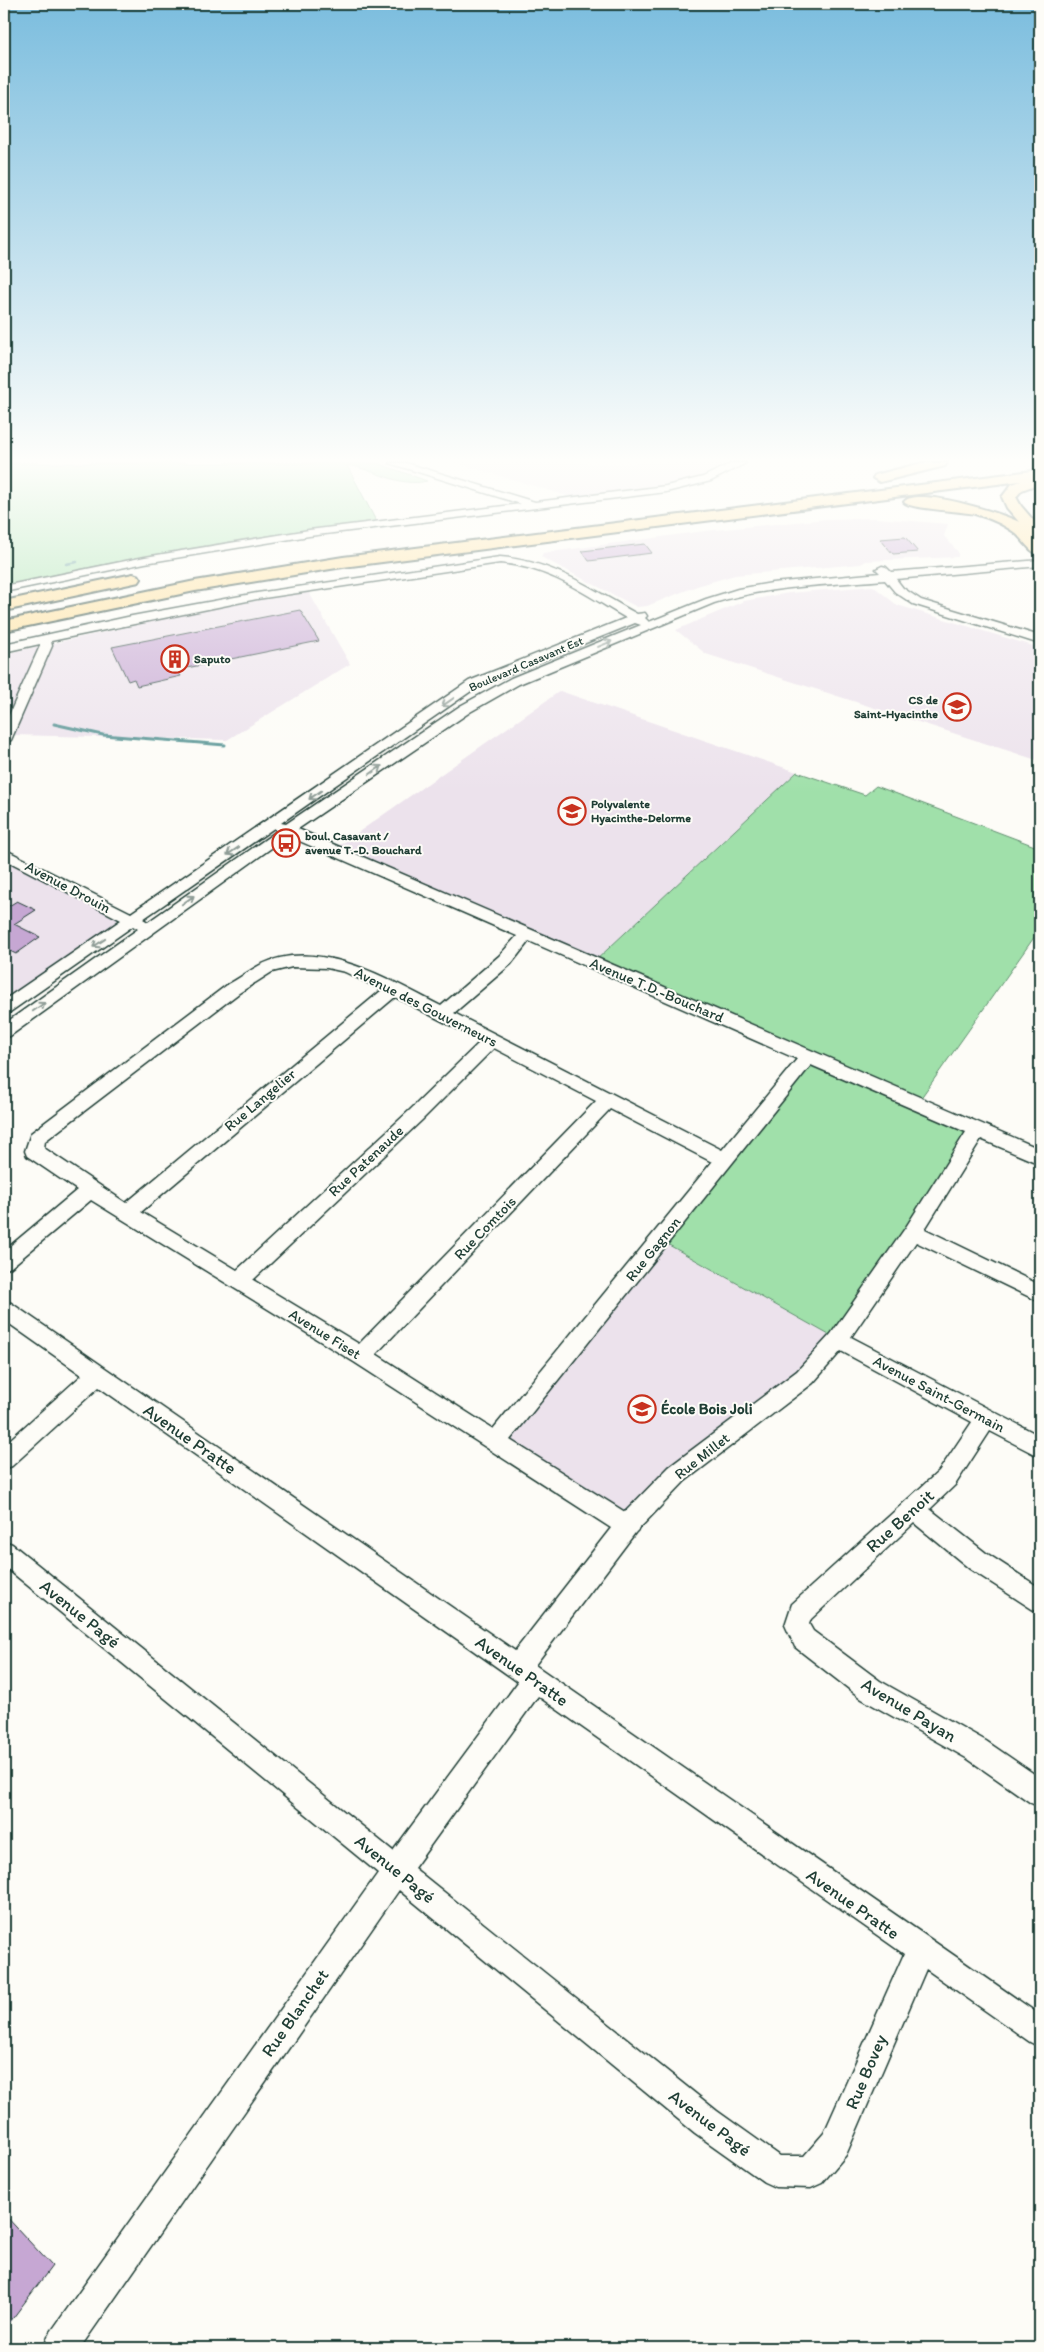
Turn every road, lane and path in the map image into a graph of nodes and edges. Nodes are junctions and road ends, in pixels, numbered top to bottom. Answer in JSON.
{"nodes":[{"id":1,"x":83,"y":573,"type":"edge"},
{"id":2,"x":274,"y":573,"type":"edge"},
{"id":3,"x":411,"y":573,"type":"edge"},
{"id":4,"x":553,"y":573,"type":"edge"},
{"id":5,"x":870,"y":573,"type":"edge"},
{"id":6,"x":878,"y":573,"type":"edge"},
{"id":7,"x":885,"y":573,"type":"edge"},
{"id":8,"x":146,"y":577,"type":"dead end"},
{"id":9,"x":4,"y":589,"type":"edge"},
{"id":10,"x":691,"y":596,"type":"dead end"},
{"id":11,"x":4,"y":606,"type":"edge"},
{"id":12,"x":650,"y":612,"type":"dead end"},
{"id":13,"x":636,"y":618,"type":"junction"},
{"id":14,"x":4,"y":626,"type":"edge"},
{"id":15,"x":651,"y":626,"type":"junction"},
{"id":16,"x":45,"y":639,"type":"junction"},
{"id":17,"x":1040,"y":640,"type":"edge"},
{"id":18,"x":4,"y":648,"type":"edge"},
{"id":19,"x":4,"y":740,"type":"edge"},
{"id":20,"x":336,"y":797,"type":"junction"},
{"id":21,"x":273,"y":824,"type":"junction"},
{"id":22,"x":289,"y":830,"type":"junction"},
{"id":23,"x":333,"y":850,"type":"junction"},
{"id":24,"x":4,"y":853,"type":"edge"},
{"id":25,"x":132,"y":921,"type":"junction"},
{"id":26,"x":148,"y":928,"type":"junction"},
{"id":27,"x":527,"y":934,"type":"junction"},
{"id":28,"x":394,"y":989,"type":"junction"},
{"id":29,"x":4,"y":1008,"type":"edge"},
{"id":30,"x":442,"y":1014,"type":"junction"},
{"id":31,"x":4,"y":1032,"type":"edge"},
{"id":32,"x":492,"y":1040,"type":"junction"},
{"id":33,"x":809,"y":1056,"type":"junction"},
{"id":34,"x":608,"y":1100,"type":"junction"},
{"id":35,"x":977,"y":1128,"type":"junction"},
{"id":36,"x":37,"y":1138,"type":"joint"},
{"id":37,"x":1040,"y":1157,"type":"edge"},
{"id":38,"x":725,"y":1160,"type":"junction"},
{"id":39,"x":90,"y":1190,"type":"junction"},
{"id":40,"x":127,"y":1213,"type":"junction"},
{"id":41,"x":913,"y":1232,"type":"junction"},
{"id":42,"x":4,"y":1262,"type":"edge"},
{"id":43,"x":238,"y":1281,"type":"junction"},
{"id":44,"x":1040,"y":1294,"type":"edge"},
{"id":45,"x":4,"y":1309,"type":"edge"},
{"id":46,"x":838,"y":1340,"type":"junction"},
{"id":47,"x":361,"y":1356,"type":"junction"},
{"id":48,"x":97,"y":1375,"type":"junction"},
{"id":49,"x":986,"y":1419,"type":"junction"},
{"id":50,"x":496,"y":1441,"type":"junction"},
{"id":51,"x":1040,"y":1447,"type":"edge"},
{"id":52,"x":4,"y":1459,"type":"edge"},
{"id":53,"x":913,"y":1509,"type":"junction"},
{"id":54,"x":627,"y":1526,"type":"junction"},
{"id":55,"x":4,"y":1552,"type":"edge"},
{"id":56,"x":1040,"y":1601,"type":"edge"},
{"id":57,"x":801,"y":1612,"type":"joint"},
{"id":58,"x":525,"y":1674,"type":"junction"},
{"id":59,"x":1040,"y":1794,"type":"edge"},
{"id":60,"x":396,"y":1870,"type":"junction"},
{"id":61,"x":920,"y":1950,"type":"junction"},
{"id":62,"x":1040,"y":2032,"type":"edge"},
{"id":63,"x":793,"y":2173,"type":"joint"},
{"id":64,"x":60,"y":2348,"type":"edge"}],
"edges":[{"from":1,"to":9,"type":"street"},
{"from":2,"to":14,"type":"highway"},
{"from":3,"to":16,"type":"street"},
{"from":4,"to":13,"type":"street"},
{"from":5,"to":10,"type":"street","name":"Boulevard Casavant Est"},
{"from":6,"to":15,"type":"street","name":"Boulevard Casavant Est"},
{"from":7,"to":17,"type":"street"},
{"from":8,"to":11,"type":"highway"},
{"from":12,"to":13,"type":"street","name":"Boulevard Casavant Est"},
{"from":13,"to":15,"type":"street"},
{"from":13,"to":21,"type":"street","name":"Boulevard Casavant Est","one_way":true},
{"from":20,"to":15,"type":"street","name":"Boulevard Casavant Est","one_way":true},
{"from":16,"to":18,"type":"street"},
{"from":16,"to":19,"type":"street"},
{"from":20,"to":22,"type":"street","name":"Boulevard Casavant Est"},
{"from":20,"to":23,"type":"street"},
{"from":21,"to":22,"type":"street","name":"Avenue T.D.-Bouchard"},
{"from":21,"to":25,"type":"street","name":"Boulevard Casavant Est","one_way":true},
{"from":22,"to":23,"type":"street","name":"Avenue T.D.-Bouchard"},
{"from":26,"to":22,"type":"street","name":"Boulevard Casavant Est","one_way":true},
{"from":23,"to":27,"type":"street","name":"Avenue T.D.-Bouchard"},
{"from":24,"to":25,"type":"street","name":"Avenue Drouin"},
{"from":25,"to":26,"type":"street"},
{"from":25,"to":29,"type":"street","name":"Boulevard Casavant Est","one_way":true},
{"from":31,"to":26,"type":"street","name":"Boulevard Casavant Est","one_way":true},
{"from":27,"to":30,"type":"street"},
{"from":27,"to":33,"type":"street","name":"Avenue T.D.-Bouchard"},
{"from":28,"to":30,"type":"street","name":"Avenue des Gouverneurs"},
{"from":28,"to":36,"type":"street","name":"Avenue des Gouverneurs"},
{"from":28,"to":40,"type":"street","name":"Rue Langelier"},
{"from":30,"to":32,"type":"street","name":"Avenue des Gouverneurs"},
{"from":32,"to":34,"type":"street","name":"Avenue des Gouverneurs"},
{"from":32,"to":43,"type":"street","name":"Rue Patenaude"},
{"from":33,"to":35,"type":"street","name":"Avenue T.D.-Bouchard"},
{"from":33,"to":38,"type":"street","name":"Rue Gagnon"},
{"from":34,"to":38,"type":"street","name":"Avenue des Gouverneurs"},
{"from":34,"to":47,"type":"street","name":"Rue Comtois"},
{"from":35,"to":37,"type":"street","name":"Avenue T.D.-Bouchard"},
{"from":35,"to":41,"type":"street","name":"Rue Millet"},
{"from":36,"to":39,"type":"street","name":"Avenue Fiset"},
{"from":38,"to":50,"type":"street","name":"Rue Gagnon"},
{"from":39,"to":40,"type":"street","name":"Avenue Fiset"},
{"from":39,"to":42,"type":"street"},
{"from":40,"to":43,"type":"street","name":"Avenue Fiset"},
{"from":41,"to":44,"type":"street"},
{"from":41,"to":46,"type":"street","name":"Rue Millet"},
{"from":43,"to":47,"type":"street","name":"Avenue Fiset"},
{"from":45,"to":48,"type":"street","name":"Avenue Pratte"},
{"from":46,"to":49,"type":"street","name":"Avenue Saint-Germain"},
{"from":46,"to":54,"type":"street","name":"Rue Millet"},
{"from":47,"to":50,"type":"street","name":"Avenue Fiset"},
{"from":48,"to":52,"type":"street"},
{"from":48,"to":58,"type":"street","name":"Avenue Pratte"},
{"from":49,"to":51,"type":"street","name":"Avenue Saint-Germain"},
{"from":49,"to":53,"type":"street","name":"Rue Benoit"},
{"from":50,"to":54,"type":"street","name":"Avenue Fiset"},
{"from":53,"to":56,"type":"street"},
{"from":53,"to":57,"type":"street","name":"Rue Benoit"},
{"from":54,"to":58,"type":"street","name":"Rue Millet"},
{"from":55,"to":60,"type":"street","name":"Avenue Pagé"},
{"from":57,"to":59,"type":"street","name":"Avenue Payan"},
{"from":58,"to":60,"type":"street","name":"Rue Blanchet"},
{"from":58,"to":61,"type":"street","name":"Avenue Pratte"},
{"from":60,"to":63,"type":"street","name":"Avenue Pagé"},
{"from":60,"to":64,"type":"street","name":"Rue Blanchet"},
{"from":61,"to":62,"type":"street","name":"Avenue Pratte"},
{"from":61,"to":63,"type":"street","name":"Rue Bovey"}]}
